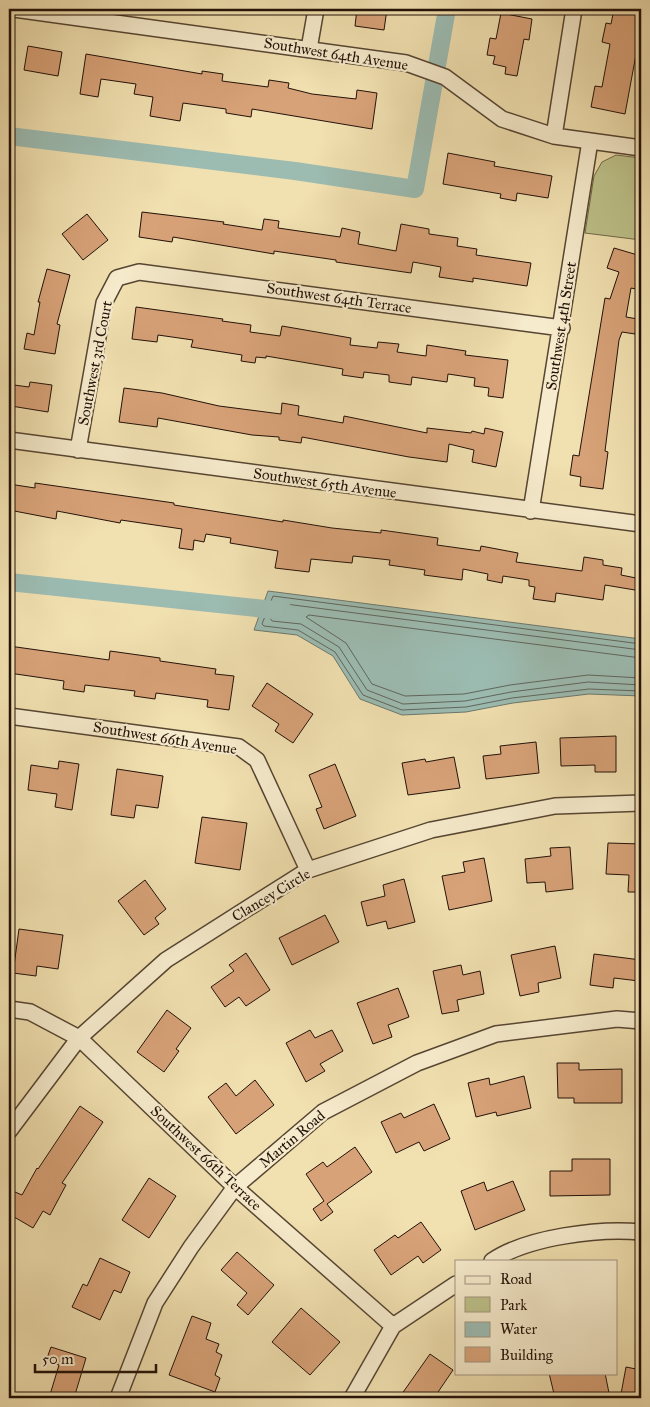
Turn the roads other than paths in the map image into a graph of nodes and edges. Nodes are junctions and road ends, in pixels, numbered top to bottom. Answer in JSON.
{"nodes":[{"id":1,"x":14,"y":9,"type":"edge"},
{"id":2,"x":316,"y":9,"type":"edge"},
{"id":3,"x":574,"y":9,"type":"edge"},
{"id":4,"x":119,"y":16,"type":"edge"},
{"id":5,"x":309,"y":49,"type":"junction"},
{"id":6,"x":554,"y":136,"type":"junction"},
{"id":7,"x":590,"y":141,"type":"junction"},
{"id":8,"x":641,"y":148,"type":"edge"},
{"id":9,"x":117,"y":278,"type":"joint"},
{"id":10,"x":562,"y":328,"type":"junction"},
{"id":11,"x":9,"y":440,"type":"edge"},
{"id":12,"x":78,"y":450,"type":"junction"},
{"id":13,"x":531,"y":511,"type":"junction"},
{"id":14,"x":641,"y":524,"type":"edge"},
{"id":15,"x":9,"y":716,"type":"edge"},
{"id":16,"x":641,"y":803,"type":"edge"},
{"id":17,"x":308,"y":870,"type":"junction"},
{"id":18,"x":9,"y":1009,"type":"edge"},
{"id":19,"x":641,"y":1021,"type":"edge"},
{"id":20,"x":79,"y":1038,"type":"junction"},
{"id":21,"x":9,"y":1131,"type":"edge"},
{"id":22,"x":235,"y":1187,"type":"junction"},
{"id":23,"x":641,"y":1232,"type":"edge"},
{"id":24,"x":493,"y":1260,"type":"edge"},
{"id":25,"x":455,"y":1285,"type":"edge"},
{"id":26,"x":393,"y":1326,"type":"junction"},
{"id":27,"x":118,"y":1398,"type":"edge"},
{"id":28,"x":352,"y":1398,"type":"edge"}],
"edges":[{"from":1,"to":4,"type":"street","name":"Southwest 64th Avenue"},
{"from":2,"to":5,"type":"street"},
{"from":3,"to":6,"type":"street"},
{"from":4,"to":5,"type":"street","name":"Southwest 64th Avenue"},
{"from":5,"to":6,"type":"street","name":"Southwest 64th Avenue"},
{"from":6,"to":7,"type":"street","name":"Southwest 64th Avenue"},
{"from":7,"to":8,"type":"street","name":"Southwest 64th Avenue"},
{"from":7,"to":10,"type":"street","name":"Southwest 4th Street"},
{"from":9,"to":10,"type":"street","name":"Southwest 64th Terrace"},
{"from":9,"to":12,"type":"street","name":"Southwest 3rd Court"},
{"from":10,"to":13,"type":"street","name":"Southwest 4th Street"},
{"from":11,"to":12,"type":"street","name":"Southwest 65th Avenue"},
{"from":12,"to":13,"type":"street","name":"Southwest 65th Avenue"},
{"from":13,"to":14,"type":"street","name":"Southwest 65th Avenue"},
{"from":15,"to":17,"type":"street","name":"Southwest 66th Avenue"},
{"from":16,"to":17,"type":"street","name":"Clancey Circle"},
{"from":17,"to":20,"type":"street","name":"Clancey Circle"},
{"from":18,"to":20,"type":"street","name":"Southwest 66th Terrace"},
{"from":19,"to":22,"type":"street","name":"Martin Road"},
{"from":20,"to":21,"type":"street","name":"Clancey Circle"},
{"from":20,"to":22,"type":"street","name":"Southwest 66th Terrace"},
{"from":22,"to":26,"type":"street","name":"Southwest 66th Terrace"},
{"from":22,"to":27,"type":"street","name":"Martin Road"},
{"from":23,"to":24,"type":"street"},
{"from":25,"to":26,"type":"street"},
{"from":26,"to":28,"type":"street"}]}
